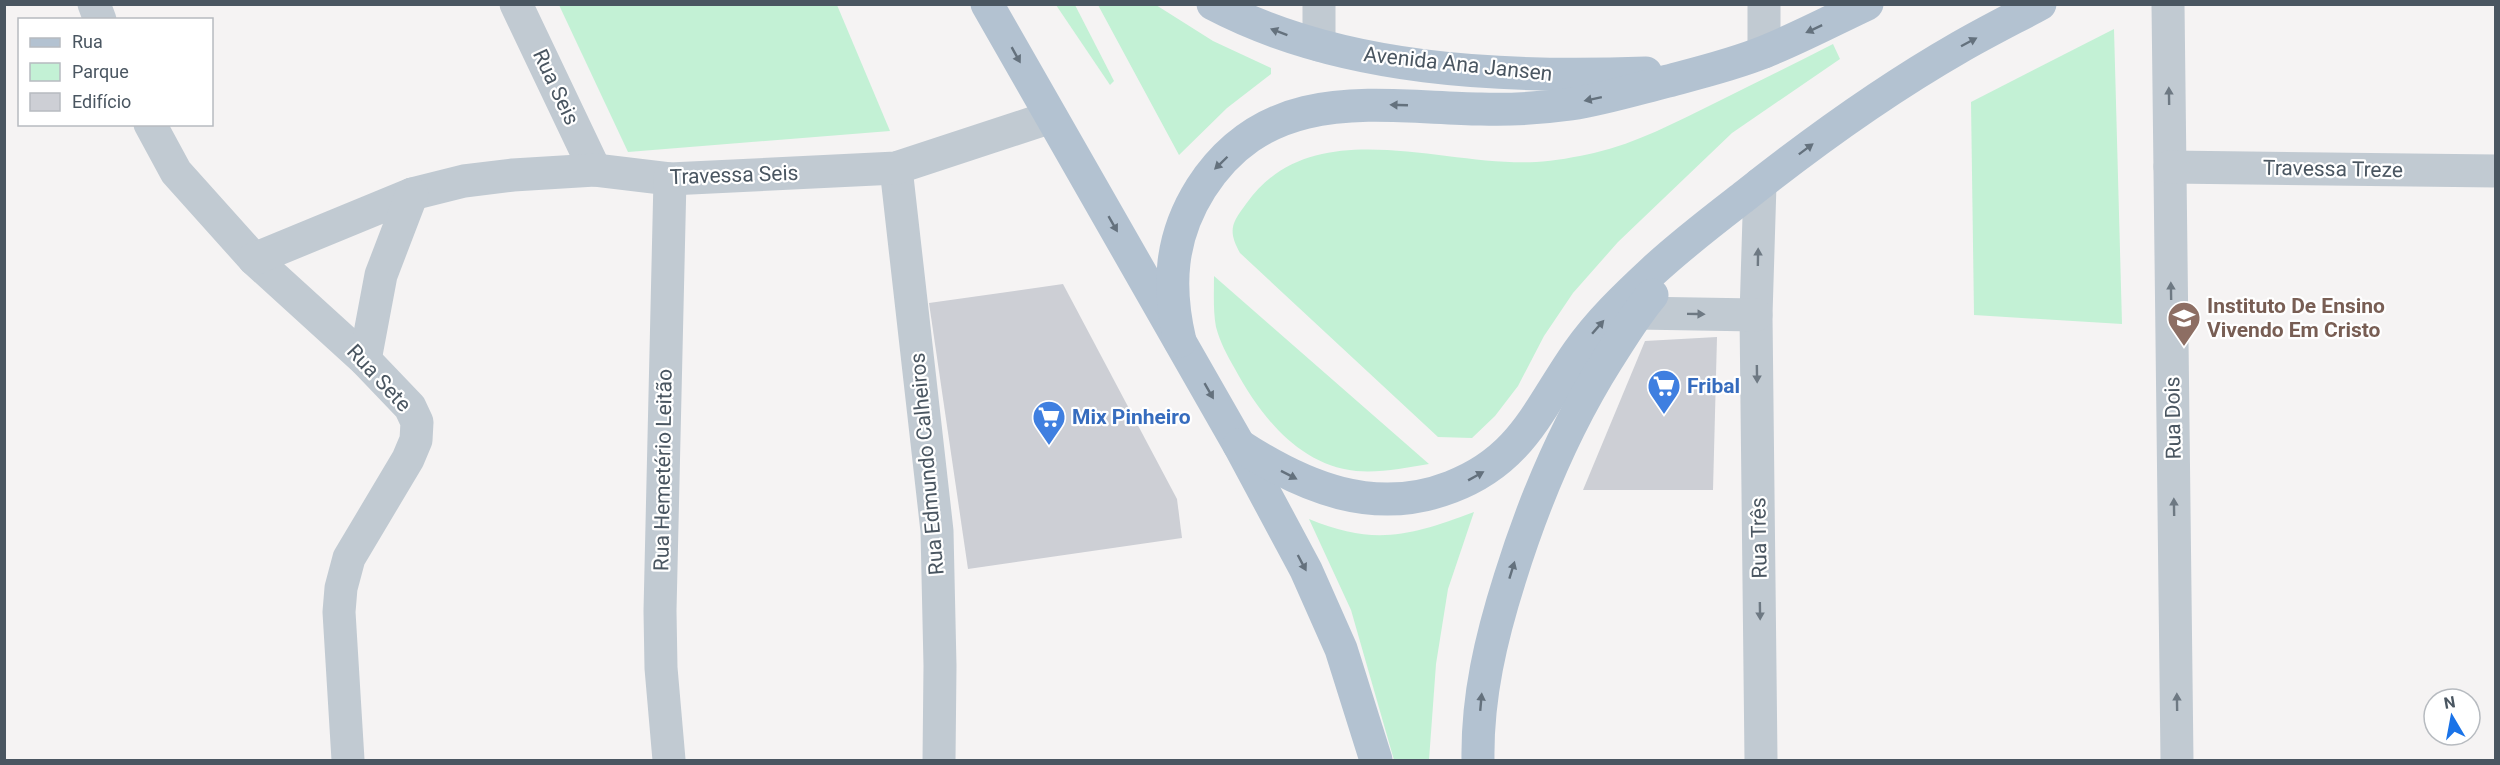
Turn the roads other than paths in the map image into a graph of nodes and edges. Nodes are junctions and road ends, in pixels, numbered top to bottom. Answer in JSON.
{"nodes":[{"id":1,"x":516,"y":4,"type":"edge"},
{"id":2,"x":987,"y":4,"type":"edge"},
{"id":3,"x":1214,"y":4,"type":"edge"},
{"id":4,"x":1319,"y":4,"type":"edge"},
{"id":5,"x":1764,"y":4,"type":"edge"},
{"id":6,"x":1867,"y":4,"type":"edge"},
{"id":7,"x":2040,"y":4,"type":"edge"},
{"id":8,"x":2168,"y":4,"type":"edge"},
{"id":9,"x":1318,"y":45,"type":"junction"},
{"id":10,"x":1764,"y":52,"type":"junction"},
{"id":11,"x":1711,"y":69,"type":"junction"},
{"id":12,"x":1050,"y":117,"type":"junction"},
{"id":13,"x":151,"y":126,"type":"edge"},
{"id":14,"x":2170,"y":167,"type":"junction"},
{"id":15,"x":896,"y":168,"type":"junction"},
{"id":16,"x":595,"y":170,"type":"junction"},
{"id":17,"x":2496,"y":171,"type":"edge"},
{"id":18,"x":670,"y":179,"type":"junction"},
{"id":19,"x":1760,"y":184,"type":"junction"},
{"id":20,"x":412,"y":194,"type":"junction"},
{"id":21,"x":254,"y":259,"type":"junction"},
{"id":22,"x":1637,"y":313,"type":"junction"},
{"id":23,"x":1756,"y":315,"type":"junction"},
{"id":24,"x":1180,"y":340,"type":"junction"},
{"id":25,"x":365,"y":360,"type":"junction"},
{"id":26,"x":1239,"y":445,"type":"junction"},
{"id":27,"x":348,"y":760,"type":"edge"},
{"id":28,"x":669,"y":760,"type":"edge"},
{"id":29,"x":939,"y":760,"type":"edge"},
{"id":30,"x":1376,"y":760,"type":"edge"},
{"id":31,"x":1478,"y":760,"type":"edge"},
{"id":32,"x":1761,"y":760,"type":"edge"},
{"id":33,"x":2177,"y":760,"type":"edge"}],
"edges":[{"from":1,"to":16,"type":"street","name":"Rua Seis"},
{"from":2,"to":12,"type":"main road","one_way":true},
{"from":9,"to":3,"type":"main road","name":"Avenida Ana Jansen","one_way":true},
{"from":4,"to":9,"type":"street"},
{"from":5,"to":10,"type":"street"},
{"from":6,"to":10,"type":"main road","one_way":true},
{"from":19,"to":7,"type":"main road","one_way":true},
{"from":14,"to":8,"type":"street","name":"Rua Dois","one_way":true},
{"from":9,"to":11,"type":"main road","name":"Avenida Ana Jansen"},
{"from":10,"to":11,"type":"main road"},
{"from":11,"to":24,"type":"main road","one_way":true},
{"from":12,"to":15,"type":"street","name":"Travessa Seis"},
{"from":12,"to":24,"type":"main road","one_way":true},
{"from":13,"to":21,"type":"street","name":"Rua Sete"},
{"from":14,"to":17,"type":"street","name":"Travessa Treze"},
{"from":33,"to":14,"type":"street","name":"Rua Dois","one_way":true},
{"from":15,"to":18,"type":"street","name":"Travessa Seis"},
{"from":15,"to":29,"type":"street","name":"Rua Edmundo Calheiros"},
{"from":16,"to":18,"type":"street","name":"Travessa Seis"},
{"from":16,"to":20,"type":"street","name":"Travessa Seis"},
{"from":18,"to":28,"type":"street","name":"Rua Hemetério Leitão"},
{"from":19,"to":22,"type":"main road"},
{"from":23,"to":19,"type":"street","name":"Rua Três","one_way":true},
{"from":26,"to":19,"type":"main road","one_way":true},
{"from":20,"to":21,"type":"street","name":"Travessa Seis"},
{"from":20,"to":25,"type":"street"},
{"from":21,"to":25,"type":"street","name":"Rua Sete"},
{"from":22,"to":23,"type":"street","one_way":true},
{"from":31,"to":22,"type":"main road","one_way":true},
{"from":23,"to":32,"type":"street","name":"Rua Três","one_way":true},
{"from":24,"to":26,"type":"main road","one_way":true},
{"from":25,"to":27,"type":"street","name":"Rua Sete"},
{"from":26,"to":30,"type":"main road","one_way":true}]}
